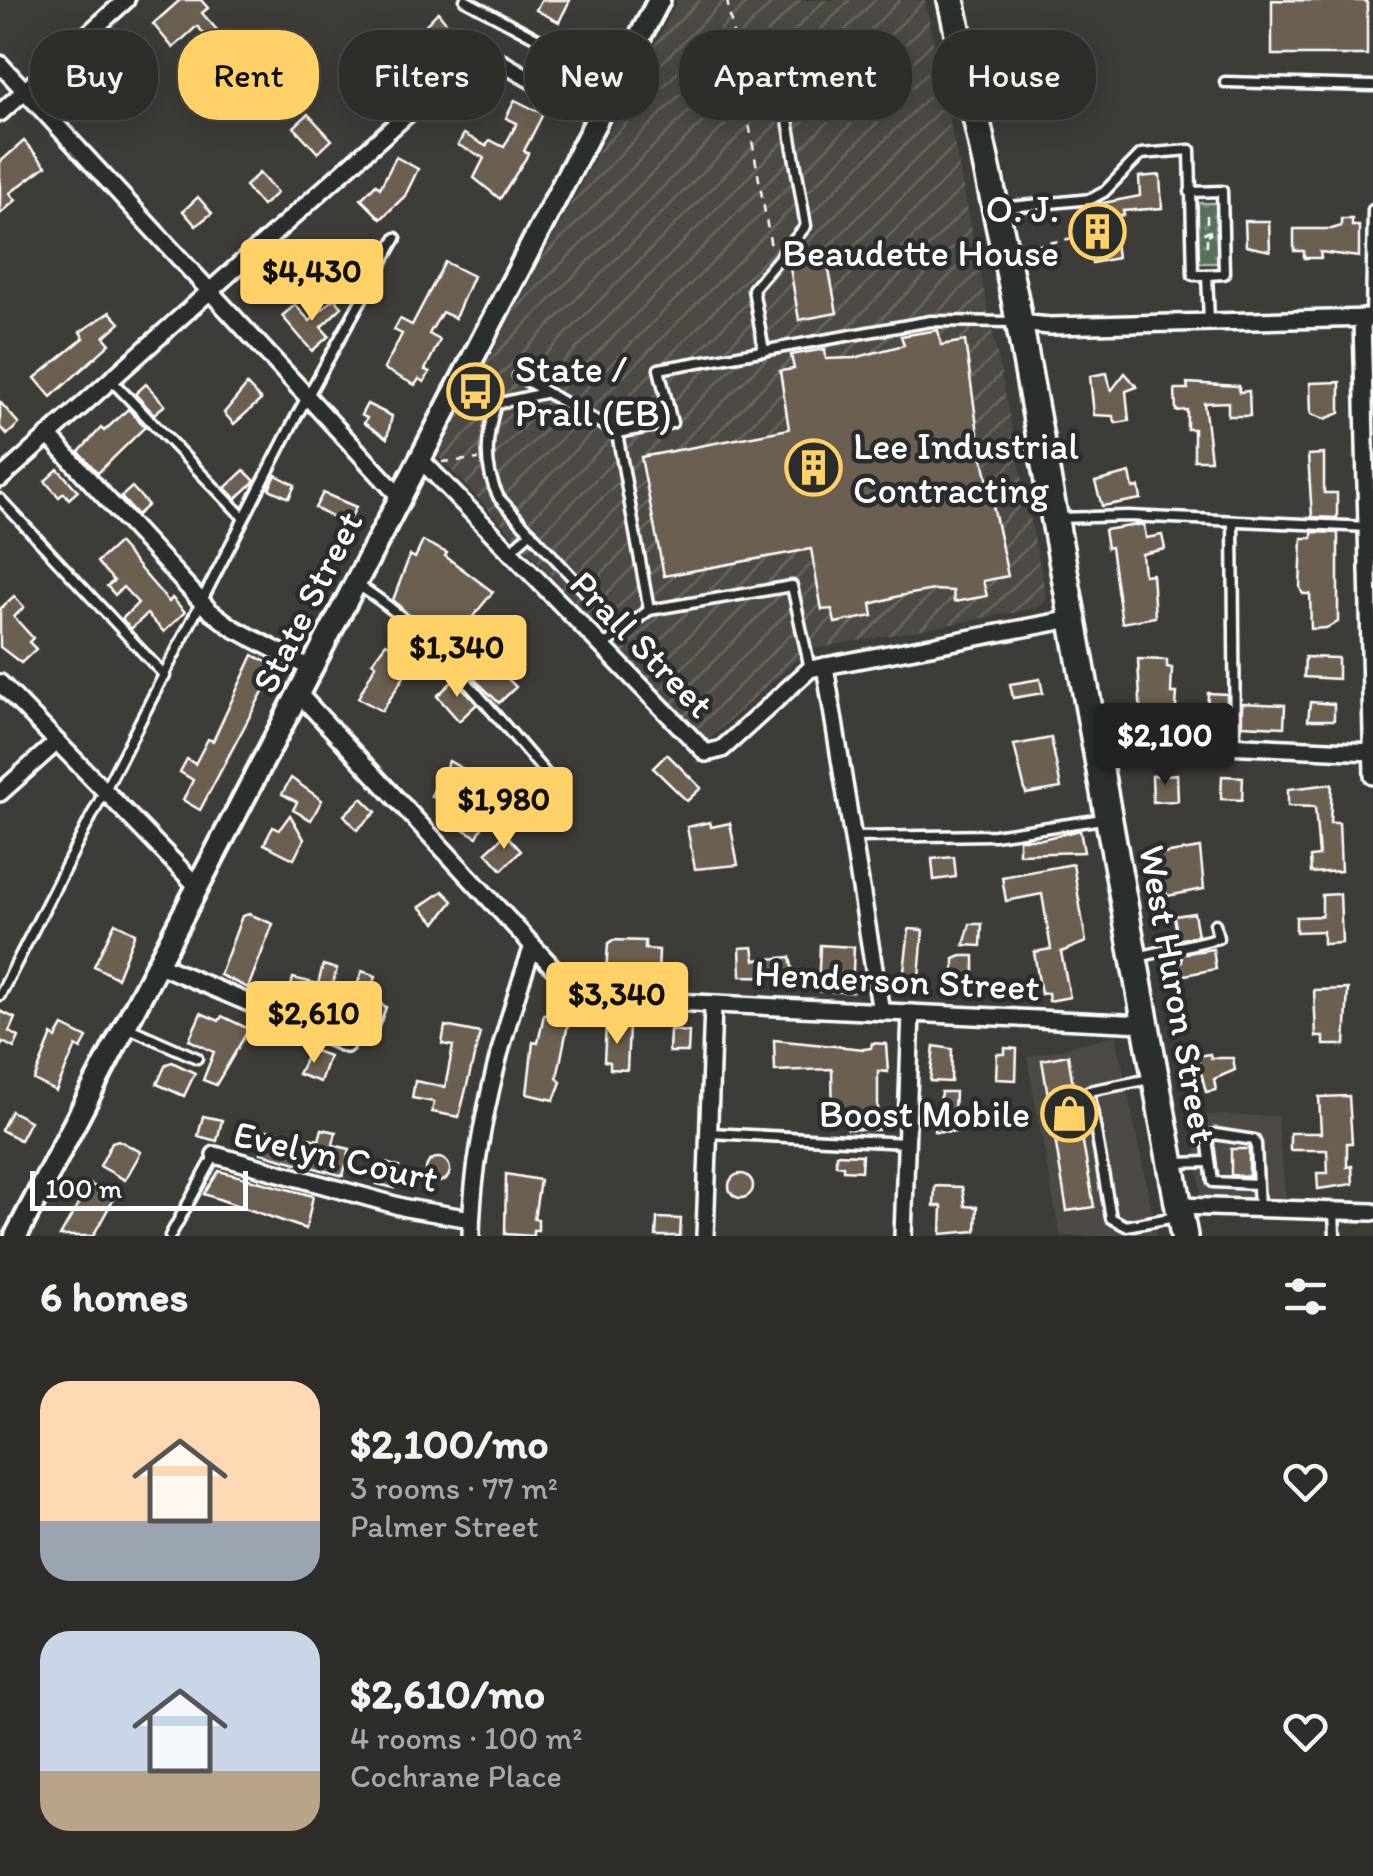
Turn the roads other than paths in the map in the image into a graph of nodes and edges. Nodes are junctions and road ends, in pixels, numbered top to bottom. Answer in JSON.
{"nodes":[{"id":1,"x":126,"y":0,"type":"edge"},
{"id":2,"x":464,"y":0,"type":"edge"},
{"id":3,"x":659,"y":0,"type":"edge"},
{"id":4,"x":950,"y":0,"type":"edge"},
{"id":5,"x":643,"y":30,"type":"edge"},
{"id":6,"x":525,"y":33,"type":"edge"},
{"id":7,"x":0,"y":64,"type":"edge"},
{"id":8,"x":525,"y":76,"type":"edge"},
{"id":9,"x":1225,"y":82,"type":"dead end"},
{"id":10,"x":1373,"y":86,"type":"edge"},
{"id":11,"x":26,"y":90,"type":"junction"},
{"id":12,"x":0,"y":113,"type":"edge"},
{"id":13,"x":597,"y":120,"type":"edge"},
{"id":14,"x":788,"y":120,"type":"edge"},
{"id":15,"x":1190,"y":192,"type":"junction"},
{"id":16,"x":996,"y":208,"type":"junction"},
{"id":17,"x":1373,"y":210,"type":"edge"},
{"id":18,"x":396,"y":238,"type":"dead end"},
{"id":19,"x":1208,"y":274,"type":"junction"},
{"id":20,"x":210,"y":289,"type":"junction"},
{"id":21,"x":1369,"y":318,"type":"edge"},
{"id":22,"x":1209,"y":321,"type":"junction"},
{"id":23,"x":1019,"y":322,"type":"junction"},
{"id":24,"x":764,"y":351,"type":"junction"},
{"id":25,"x":518,"y":376,"type":"dead end"},
{"id":26,"x":110,"y":380,"type":"junction"},
{"id":27,"x":544,"y":393,"type":"junction"},
{"id":28,"x":309,"y":395,"type":"junction"},
{"id":29,"x":616,"y":432,"type":"junction"},
{"id":30,"x":48,"y":435,"type":"junction"},
{"id":31,"x":430,"y":461,"type":"junction"},
{"id":32,"x":0,"y":478,"type":"edge"},
{"id":33,"x":400,"y":497,"type":"junction"},
{"id":34,"x":0,"y":499,"type":"edge"},
{"id":35,"x":244,"y":518,"type":"junction"},
{"id":36,"x":1054,"y":519,"type":"junction"},
{"id":37,"x":1233,"y":521,"type":"junction"},
{"id":38,"x":1370,"y":527,"type":"edge"},
{"id":39,"x":531,"y":532,"type":"junction"},
{"id":40,"x":509,"y":552,"type":"junction"},
{"id":41,"x":355,"y":584,"type":"junction"},
{"id":42,"x":202,"y":602,"type":"junction"},
{"id":43,"x":649,"y":610,"type":"junction"},
{"id":44,"x":1072,"y":618,"type":"junction"},
{"id":45,"x":620,"y":629,"type":"junction"},
{"id":46,"x":601,"y":648,"type":"junction"},
{"id":47,"x":817,"y":667,"type":"junction"},
{"id":48,"x":312,"y":669,"type":"junction"},
{"id":49,"x":165,"y":676,"type":"junction"},
{"id":50,"x":0,"y":683,"type":"edge"},
{"id":51,"x":299,"y":694,"type":"junction"},
{"id":52,"x":1094,"y":739,"type":"junction"},
{"id":53,"x":57,"y":742,"type":"junction"},
{"id":54,"x":1235,"y":746,"type":"junction"},
{"id":55,"x":1373,"y":752,"type":"edge"},
{"id":56,"x":1373,"y":776,"type":"edge"},
{"id":57,"x":557,"y":786,"type":"dead end"},
{"id":58,"x":106,"y":792,"type":"junction"},
{"id":59,"x":0,"y":793,"type":"edge"},
{"id":60,"x":1108,"y":818,"type":"junction"},
{"id":61,"x":853,"y":837,"type":"junction"},
{"id":62,"x":198,"y":888,"type":"junction"},
{"id":63,"x":1216,"y":924,"type":"dead end"},
{"id":64,"x":533,"y":946,"type":"junction"},
{"id":65,"x":1133,"y":958,"type":"junction"},
{"id":66,"x":157,"y":964,"type":"junction"},
{"id":67,"x":0,"y":995,"type":"edge"},
{"id":68,"x":714,"y":1005,"type":"junction"},
{"id":69,"x":882,"y":1012,"type":"junction"},
{"id":70,"x":912,"y":1013,"type":"junction"},
{"id":71,"x":1145,"y":1024,"type":"junction"},
{"id":72,"x":125,"y":1026,"type":"junction"},
{"id":73,"x":346,"y":1044,"type":"dead end"},
{"id":74,"x":197,"y":1058,"type":"dead end"},
{"id":75,"x":1155,"y":1078,"type":"junction"},
{"id":76,"x":708,"y":1133,"type":"junction"},
{"id":77,"x":906,"y":1143,"type":"junction"},
{"id":78,"x":215,"y":1154,"type":"joint"},
{"id":79,"x":1208,"y":1162,"type":"junction"},
{"id":80,"x":1170,"y":1163,"type":"junction"},
{"id":81,"x":1258,"y":1184,"type":"junction"},
{"id":82,"x":1259,"y":1209,"type":"junction"},
{"id":83,"x":1334,"y":1211,"type":"junction"},
{"id":84,"x":1373,"y":1212,"type":"edge"},
{"id":85,"x":471,"y":1219,"type":"junction"},
{"id":86,"x":1180,"y":1219,"type":"edge"},
{"id":87,"x":0,"y":1231,"type":"edge"},
{"id":88,"x":12,"y":1236,"type":"edge"},
{"id":89,"x":170,"y":1236,"type":"edge"},
{"id":90,"x":471,"y":1236,"type":"edge"},
{"id":91,"x":704,"y":1236,"type":"edge"},
{"id":92,"x":902,"y":1236,"type":"edge"},
{"id":93,"x":1334,"y":1236,"type":"edge"}],
"edges":[{"from":1,"to":11,"type":"street"},
{"from":2,"to":6,"type":"lane"},
{"from":3,"to":5,"type":"main road","name":"State Street"},
{"from":4,"to":16,"type":"highway","name":"West Huron Street"},
{"from":7,"to":11,"type":"street"},
{"from":8,"to":20,"type":"street"},
{"from":9,"to":10,"type":"lane"},
{"from":11,"to":12,"type":"street"},
{"from":11,"to":20,"type":"street"},
{"from":13,"to":31,"type":"main road","name":"State Street"},
{"from":14,"to":24,"type":"lane"},
{"from":15,"to":16,"type":"lane"},
{"from":15,"to":19,"type":"lane"},
{"from":15,"to":19,"type":"lane"},
{"from":16,"to":23,"type":"highway","name":"West Huron Street"},
{"from":17,"to":21,"type":"lane"},
{"from":18,"to":28,"type":"lane"},
{"from":19,"to":22,"type":"lane"},
{"from":20,"to":26,"type":"street"},
{"from":20,"to":28,"type":"street"},
{"from":21,"to":22,"type":"street"},
{"from":21,"to":38,"type":"street"},
{"from":22,"to":23,"type":"street"},
{"from":23,"to":24,"type":"lane"},
{"from":23,"to":36,"type":"highway","name":"West Huron Street"},
{"from":24,"to":29,"type":"lane"},
{"from":25,"to":27,"type":"lane"},
{"from":26,"to":30,"type":"street"},
{"from":26,"to":35,"type":"lane"},
{"from":27,"to":29,"type":"lane"},
{"from":27,"to":39,"type":"lane"},
{"from":28,"to":33,"type":"street"},
{"from":28,"to":35,"type":"lane"},
{"from":29,"to":43,"type":"lane"},
{"from":30,"to":32,"type":"street"},
{"from":30,"to":42,"type":"street"},
{"from":31,"to":33,"type":"main road","name":"State Street"},
{"from":31,"to":40,"type":"street","name":"Prall Street"},
{"from":33,"to":41,"type":"main road","name":"State Street"},
{"from":34,"to":49,"type":"lane"},
{"from":35,"to":42,"type":"lane"},
{"from":36,"to":37,"type":"lane"},
{"from":36,"to":44,"type":"highway","name":"West Huron Street"},
{"from":37,"to":38,"type":"lane"},
{"from":37,"to":54,"type":"lane"},
{"from":38,"to":55,"type":"street"},
{"from":39,"to":40,"type":"lane"},
{"from":39,"to":45,"type":"lane"},
{"from":40,"to":46,"type":"street","name":"Prall Street"},
{"from":41,"to":48,"type":"main road","name":"State Street"},
{"from":41,"to":57,"type":"lane"},
{"from":42,"to":48,"type":"street"},
{"from":42,"to":49,"type":"lane"},
{"from":43,"to":45,"type":"lane"},
{"from":43,"to":47,"type":"lane"},
{"from":44,"to":47,"type":"street"},
{"from":44,"to":52,"type":"highway","name":"West Huron Street"},
{"from":45,"to":46,"type":"lane"},
{"from":46,"to":47,"type":"street","name":"Prall Street"},
{"from":47,"to":61,"type":"street"},
{"from":48,"to":51,"type":"main road","name":"State Street"},
{"from":49,"to":58,"type":"lane"},
{"from":50,"to":53,"type":"street"},
{"from":51,"to":62,"type":"main road","name":"State Street"},
{"from":51,"to":64,"type":"street","name":"Henderson Street"},
{"from":52,"to":54,"type":"street"},
{"from":52,"to":60,"type":"highway","name":"West Huron Street"},
{"from":53,"to":58,"type":"street"},
{"from":53,"to":59,"type":"street"},
{"from":54,"to":55,"type":"street"},
{"from":55,"to":56,"type":"street"},
{"from":58,"to":62,"type":"street"},
{"from":58,"to":67,"type":"lane"},
{"from":60,"to":61,"type":"lane"},
{"from":60,"to":65,"type":"highway","name":"West Huron Street"},
{"from":61,"to":69,"type":"street"},
{"from":62,"to":66,"type":"main road","name":"State Street"},
{"from":63,"to":65,"type":"lane"},
{"from":64,"to":68,"type":"street","name":"Henderson Street"},
{"from":64,"to":85,"type":"street"},
{"from":65,"to":71,"type":"highway","name":"West Huron Street"},
{"from":66,"to":72,"type":"main road","name":"State Street"},
{"from":66,"to":73,"type":"street"},
{"from":68,"to":69,"type":"street","name":"Henderson Street"},
{"from":68,"to":76,"type":"street"},
{"from":69,"to":70,"type":"street","name":"Henderson Street"},
{"from":70,"to":71,"type":"street","name":"Henderson Street"},
{"from":70,"to":77,"type":"street"},
{"from":71,"to":75,"type":"highway","name":"West Huron Street"},
{"from":72,"to":74,"type":"lane"},
{"from":72,"to":88,"type":"main road","name":"State Street"},
{"from":75,"to":80,"type":"highway","name":"West Huron Street"},
{"from":75,"to":86,"type":"lane"},
{"from":76,"to":77,"type":"lane"},
{"from":76,"to":91,"type":"street"},
{"from":77,"to":92,"type":"street"},
{"from":78,"to":85,"type":"street","name":"Evelyn Court"},
{"from":78,"to":89,"type":"lane","name":"Evelyn Court"},
{"from":79,"to":80,"type":"lane"},
{"from":79,"to":81,"type":"lane"},
{"from":79,"to":81,"type":"lane"},
{"from":80,"to":86,"type":"highway","name":"West Huron Street"},
{"from":81,"to":82,"type":"lane"},
{"from":82,"to":83,"type":"street"},
{"from":82,"to":86,"type":"street"},
{"from":83,"to":84,"type":"street"},
{"from":83,"to":93,"type":"lane"},
{"from":85,"to":90,"type":"street"},
{"from":87,"to":88,"type":"lane"}]}
